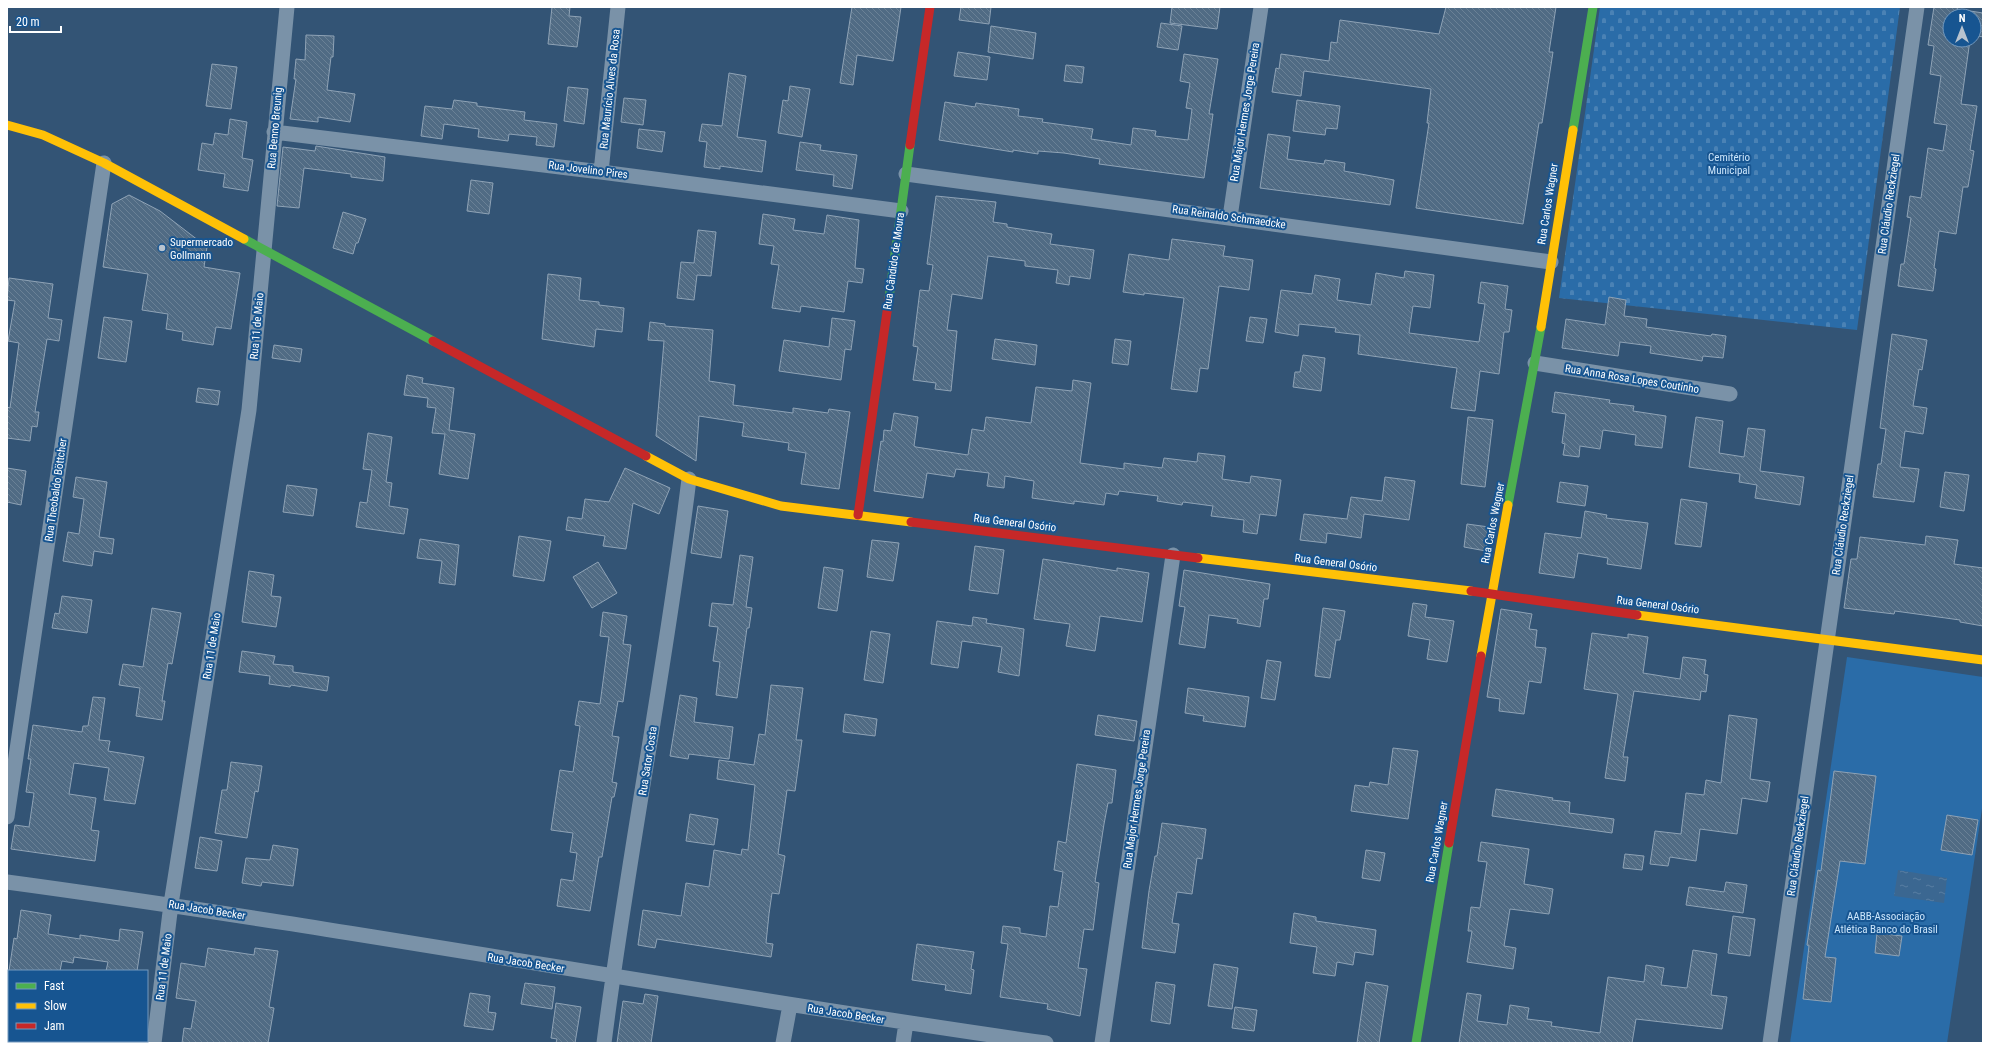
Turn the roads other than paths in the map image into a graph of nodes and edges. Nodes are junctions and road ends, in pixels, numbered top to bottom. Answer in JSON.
{"nodes":[{"id":1,"x":286,"y":7,"type":"edge"},
{"id":2,"x":618,"y":7,"type":"edge"},
{"id":3,"x":930,"y":7,"type":"edge"},
{"id":4,"x":1261,"y":7,"type":"edge"},
{"id":5,"x":1593,"y":7,"type":"edge"},
{"id":6,"x":1917,"y":7,"type":"edge"},
{"id":7,"x":7,"y":125,"type":"edge"},
{"id":8,"x":274,"y":132,"type":"junction"},
{"id":9,"x":104,"y":163,"type":"junction"},
{"id":10,"x":601,"y":172,"type":"junction"},
{"id":11,"x":906,"y":174,"type":"junction"},
{"id":12,"x":901,"y":211,"type":"junction"},
{"id":13,"x":1230,"y":217,"type":"junction"},
{"id":14,"x":264,"y":249,"type":"junction"},
{"id":15,"x":1551,"y":262,"type":"junction"},
{"id":16,"x":1535,"y":363,"type":"junction"},
{"id":17,"x":1730,"y":394,"type":"dead end"},
{"id":18,"x":690,"y":479,"type":"junction"},
{"id":19,"x":858,"y":515,"type":"junction"},
{"id":20,"x":1172,"y":554,"type":"junction"},
{"id":21,"x":1491,"y":594,"type":"junction"},
{"id":22,"x":1827,"y":638,"type":"junction"},
{"id":23,"x":1983,"y":660,"type":"edge"},
{"id":24,"x":7,"y":817,"type":"edge"},
{"id":25,"x":7,"y":882,"type":"edge"},
{"id":26,"x":171,"y":904,"type":"junction"},
{"id":27,"x":612,"y":976,"type":"junction"},
{"id":28,"x":790,"y":1005,"type":"junction"},
{"id":29,"x":906,"y":1023,"type":"junction"},
{"id":30,"x":154,"y":1043,"type":"edge"},
{"id":31,"x":604,"y":1043,"type":"edge"},
{"id":32,"x":783,"y":1043,"type":"edge"},
{"id":33,"x":903,"y":1043,"type":"edge"},
{"id":34,"x":1046,"y":1043,"type":"edge"},
{"id":35,"x":1102,"y":1043,"type":"edge"},
{"id":36,"x":1416,"y":1043,"type":"edge"},
{"id":37,"x":1770,"y":1043,"type":"edge"}],
"edges":[{"from":1,"to":8,"type":"street","name":"Rua Benno Breunig"},
{"from":2,"to":10,"type":"street","name":"Rua Maurício Alves da Rosa"},
{"from":3,"to":11,"type":"main road","name":"Rua Cândido de Moura"},
{"from":4,"to":13,"type":"street","name":"Rua Major Hermes Jorge Pereira"},
{"from":5,"to":15,"type":"main road","name":"Rua Carlos Wagner"},
{"from":6,"to":22,"type":"street","name":"Rua Cláudio Reckziegel"},
{"from":7,"to":9,"type":"main road","name":"Rua General Osório"},
{"from":8,"to":10,"type":"street","name":"Rua Jovelino Pires"},
{"from":8,"to":14,"type":"street","name":"Rua Benno Breunig"},
{"from":9,"to":14,"type":"main road","name":"Rua General Osório"},
{"from":9,"to":24,"type":"street","name":"Rua Theobaldo Böttcher"},
{"from":10,"to":12,"type":"street","name":"Rua Jovelino Pires"},
{"from":11,"to":12,"type":"main road","name":"Rua Cândido de Moura"},
{"from":11,"to":13,"type":"street","name":"Rua Reinaldo Schmaedcke"},
{"from":12,"to":19,"type":"main road","name":"Rua Cândido de Moura"},
{"from":13,"to":15,"type":"street","name":"Rua Reinaldo Schmaedcke"},
{"from":14,"to":18,"type":"main road","name":"Rua General Osório"},
{"from":14,"to":26,"type":"street","name":"Rua 11 de Maio"},
{"from":15,"to":16,"type":"main road","name":"Rua Carlos Wagner"},
{"from":16,"to":17,"type":"street","name":"Rua Anna Rosa Lopes Coutinho"},
{"from":16,"to":21,"type":"main road","name":"Rua Carlos Wagner"},
{"from":18,"to":19,"type":"main road","name":"Rua General Osório"},
{"from":18,"to":27,"type":"street","name":"Rua Sator Costa"},
{"from":19,"to":20,"type":"main road","name":"Rua General Osório"},
{"from":20,"to":21,"type":"main road","name":"Rua General Osório"},
{"from":20,"to":35,"type":"street","name":"Rua Major Hermes Jorge Pereira"},
{"from":21,"to":22,"type":"main road","name":"Rua General Osório"},
{"from":21,"to":36,"type":"main road","name":"Rua Carlos Wagner"},
{"from":22,"to":23,"type":"main road","name":"Rua General Osório"},
{"from":22,"to":37,"type":"street","name":"Rua Cláudio Reckziegel"},
{"from":25,"to":26,"type":"street","name":"Rua Jacob Becker"},
{"from":26,"to":27,"type":"street","name":"Rua Jacob Becker"},
{"from":26,"to":30,"type":"street","name":"Rua 11 de Maio"},
{"from":27,"to":28,"type":"street","name":"Rua Jacob Becker"},
{"from":27,"to":31,"type":"street","name":"Rua Sator Costa"},
{"from":28,"to":29,"type":"street","name":"Rua Jacob Becker"},
{"from":28,"to":32,"type":"street"},
{"from":29,"to":33,"type":"street"},
{"from":29,"to":34,"type":"street","name":"Rua Jacob Becker"}]}
